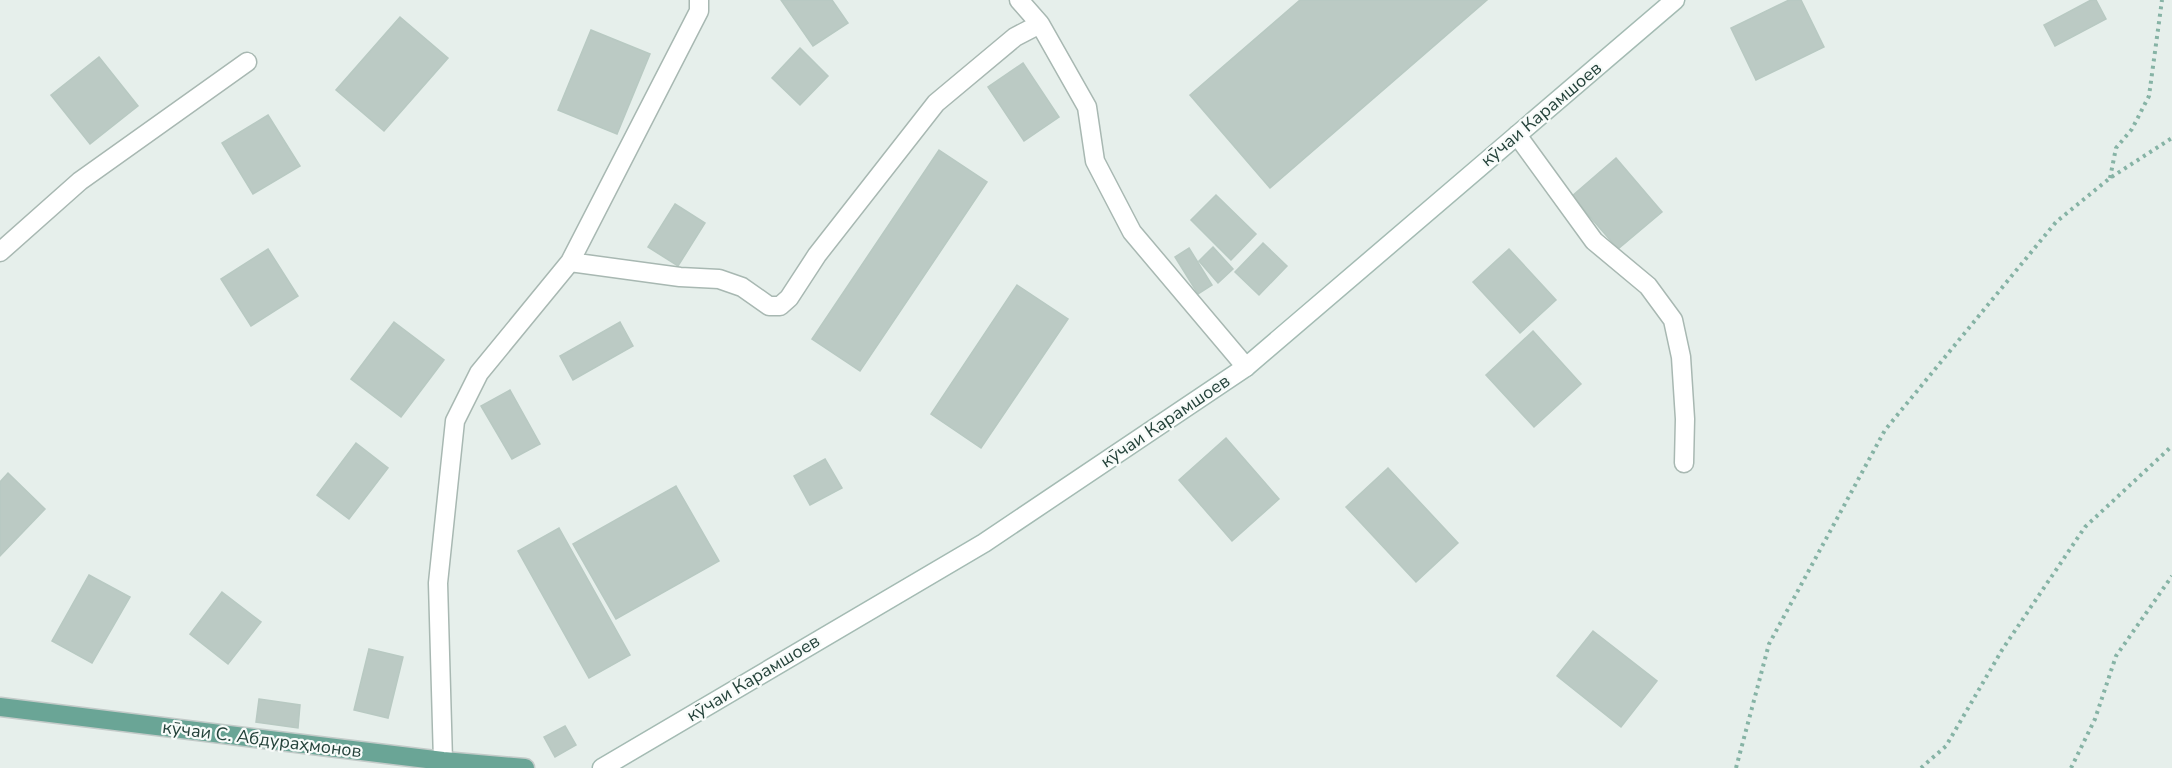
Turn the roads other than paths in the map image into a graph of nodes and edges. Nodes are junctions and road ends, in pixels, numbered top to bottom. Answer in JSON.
{"nodes":[{"id":1,"x":699,"y":0,"type":"edge"},
{"id":2,"x":1019,"y":0,"type":"edge"},
{"id":3,"x":1675,"y":0,"type":"edge"},
{"id":4,"x":1040,"y":24,"type":"junction"},
{"id":5,"x":247,"y":62,"type":"dead end"},
{"id":6,"x":1517,"y":135,"type":"junction"},
{"id":7,"x":0,"y":252,"type":"edge"},
{"id":8,"x":570,"y":262,"type":"junction"},
{"id":9,"x":1246,"y":367,"type":"junction"},
{"id":10,"x":1684,"y":463,"type":"dead end"},
{"id":11,"x":0,"y":707,"type":"edge"},
{"id":12,"x":443,"y":761,"type":"junction"},
{"id":13,"x":525,"y":768,"type":"edge"},
{"id":14,"x":602,"y":768,"type":"edge"}],
"edges":[{"from":1,"to":8,"type":"street"},
{"from":2,"to":4,"type":"street"},
{"from":3,"to":6,"type":"street","name":"кӯчаи Карамшоев"},
{"from":4,"to":8,"type":"street"},
{"from":4,"to":9,"type":"street"},
{"from":5,"to":7,"type":"street"},
{"from":6,"to":9,"type":"street","name":"кӯчаи Карамшоев"},
{"from":6,"to":10,"type":"street"},
{"from":8,"to":12,"type":"street"},
{"from":9,"to":14,"type":"street","name":"кӯчаи Карамшоев"},
{"from":11,"to":12,"type":"main road","name":"кӯчаи С. Абдураҳмонов"},
{"from":12,"to":13,"type":"main road","name":"кӯчаи С. Абдураҳмонов"}]}
